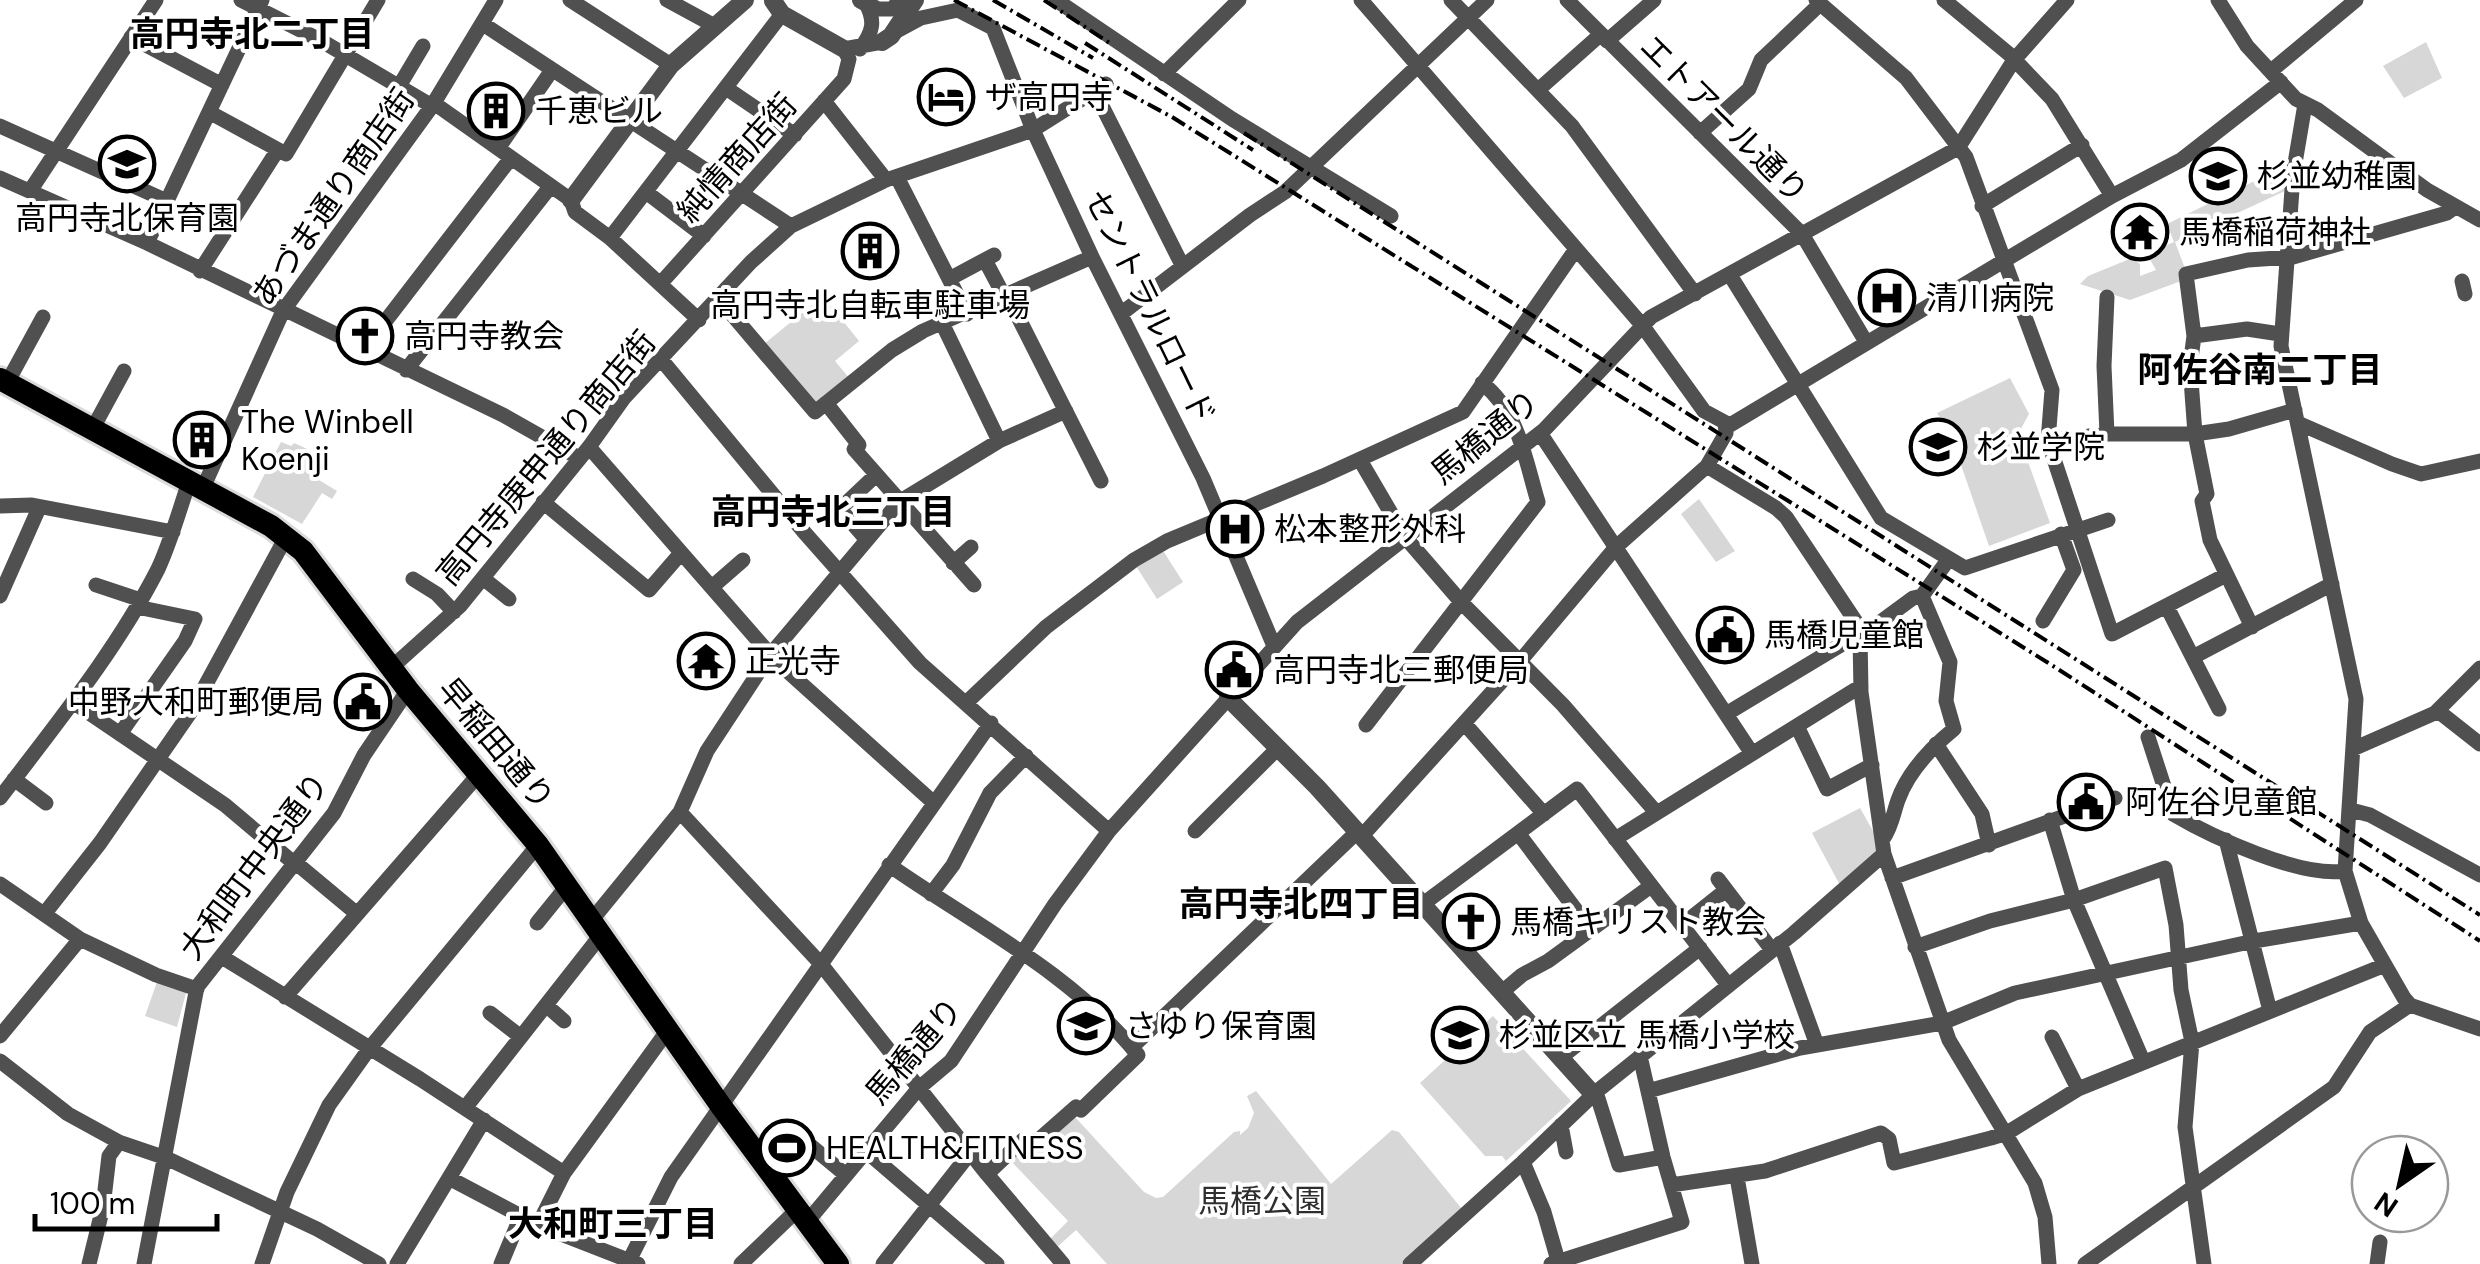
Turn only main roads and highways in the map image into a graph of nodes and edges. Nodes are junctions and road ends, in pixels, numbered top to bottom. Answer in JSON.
{"nodes":[{"id":1,"x":4,"y":381,"type":"edge"},
{"id":2,"x":838,"y":1264,"type":"edge"}],
"edges":[{"from":1,"to":2,"type":"main road","name":"早稲田通り"}]}
